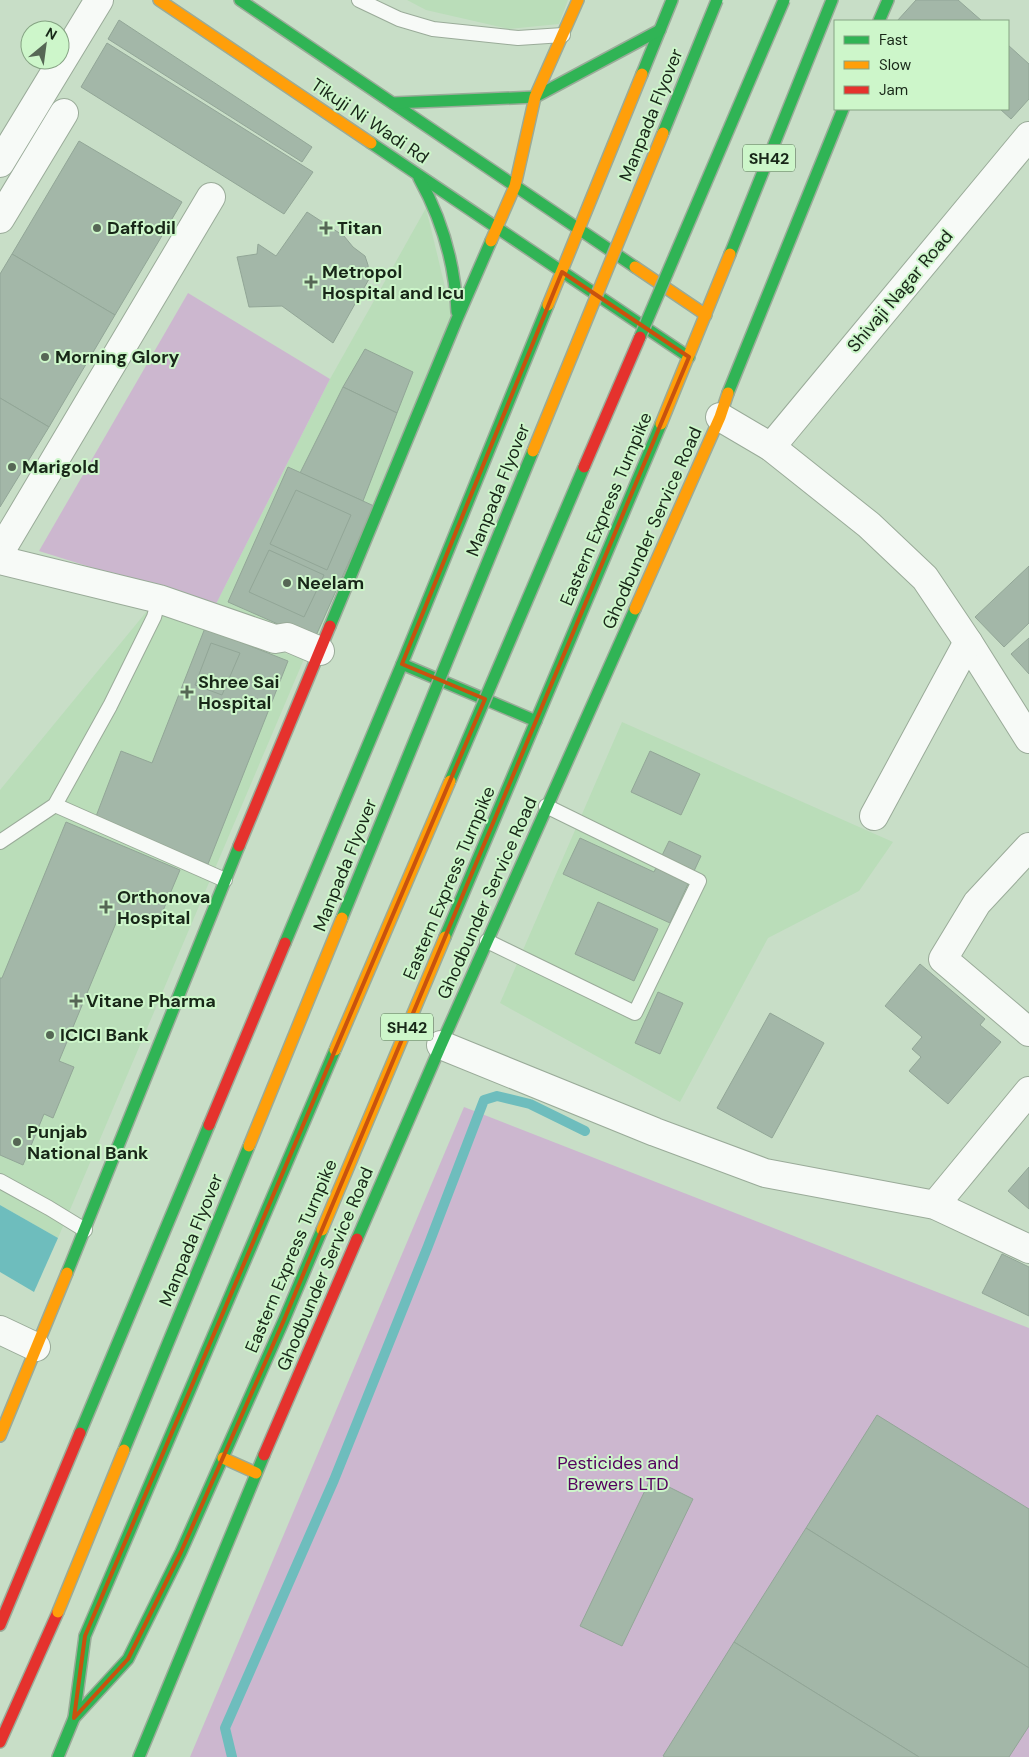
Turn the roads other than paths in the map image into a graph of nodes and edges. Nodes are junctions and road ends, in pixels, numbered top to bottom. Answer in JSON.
{"nodes":[{"id":1,"x":99,"y":0,"type":"edge"},
{"id":2,"x":159,"y":0,"type":"edge"},
{"id":3,"x":240,"y":0,"type":"edge"},
{"id":4,"x":359,"y":0,"type":"edge"},
{"id":5,"x":578,"y":0,"type":"edge"},
{"id":6,"x":672,"y":0,"type":"edge"},
{"id":7,"x":717,"y":0,"type":"edge"},
{"id":8,"x":784,"y":0,"type":"edge"},
{"id":9,"x":832,"y":0,"type":"edge"},
{"id":10,"x":888,"y":0,"type":"edge"},
{"id":11,"x":879,"y":20,"type":"edge"},
{"id":12,"x":660,"y":30,"type":"junction"},
{"id":13,"x":563,"y":35,"type":"junction"},
{"id":14,"x":535,"y":97,"type":"junction"},
{"id":15,"x":393,"y":104,"type":"junction"},
{"id":16,"x":843,"y":110,"type":"edge"},
{"id":17,"x":64,"y":113,"type":"dead end"},
{"id":18,"x":1029,"y":136,"type":"edge"},
{"id":19,"x":0,"y":162,"type":"edge"},
{"id":20,"x":415,"y":172,"type":"junction"},
{"id":21,"x":515,"y":186,"type":"junction"},
{"id":22,"x":211,"y":197,"type":"dead end"},
{"id":23,"x":0,"y":219,"type":"edge"},
{"id":24,"x":497,"y":228,"type":"junction"},
{"id":25,"x":578,"y":229,"type":"junction"},
{"id":26,"x":562,"y":272,"type":"junction"},
{"id":27,"x":706,"y":315,"type":"junction"},
{"id":28,"x":457,"y":319,"type":"junction"},
{"id":29,"x":689,"y":357,"type":"junction"},
{"id":30,"x":720,"y":417,"type":"junction"},
{"id":31,"x":771,"y":447,"type":"junction"},
{"id":32,"x":0,"y":552,"type":"edge"},
{"id":33,"x":0,"y":560,"type":"edge"},
{"id":34,"x":159,"y":599,"type":"junction"},
{"id":35,"x":968,"y":642,"type":"junction"},
{"id":36,"x":318,"y":656,"type":"junction"},
{"id":37,"x":402,"y":664,"type":"junction"},
{"id":38,"x":536,"y":721,"type":"junction"},
{"id":39,"x":1029,"y":739,"type":"edge"},
{"id":40,"x":56,"y":805,"type":"junction"},
{"id":41,"x":546,"y":806,"type":"junction"},
{"id":42,"x":874,"y":816,"type":"dead end"},
{"id":43,"x":0,"y":842,"type":"edge"},
{"id":44,"x":1029,"y":847,"type":"edge"},
{"id":45,"x":225,"y":880,"type":"junction"},
{"id":46,"x":487,"y":941,"type":"junction"},
{"id":47,"x":1029,"y":1032,"type":"edge"},
{"id":48,"x":441,"y":1045,"type":"junction"},
{"id":49,"x":1029,"y":1091,"type":"edge"},
{"id":50,"x":0,"y":1181,"type":"edge"},
{"id":51,"x":935,"y":1205,"type":"junction"},
{"id":52,"x":85,"y":1230,"type":"junction"},
{"id":53,"x":1029,"y":1248,"type":"edge"},
{"id":54,"x":0,"y":1330,"type":"edge"},
{"id":55,"x":36,"y":1347,"type":"junction"},
{"id":56,"x":0,"y":1436,"type":"edge"},
{"id":57,"x":223,"y":1458,"type":"junction"},
{"id":58,"x":256,"y":1473,"type":"junction"},
{"id":59,"x":0,"y":1625,"type":"edge"},
{"id":60,"x":74,"y":1718,"type":"junction"},
{"id":61,"x":0,"y":1742,"type":"edge"},
{"id":62,"x":58,"y":1757,"type":"edge"},
{"id":63,"x":139,"y":1757,"type":"edge"}],
"edges":[{"from":1,"to":19,"type":"street"},
{"from":2,"to":20,"type":"main road","name":"Tikuji Ni Wadi Rd"},
{"from":3,"to":15,"type":"main road","name":"Tikuji Ni Wadi Rd"},
{"from":4,"to":13,"type":"lane"},
{"from":5,"to":13,"type":"main road"},
{"from":6,"to":12,"type":"main road"},
{"from":7,"to":61,"type":"main road","name":"Manpada Flyover","bridge":true},
{"from":8,"to":60,"type":"main road","bridge":true},
{"from":9,"to":27,"type":"main road","name":"Eastern Express Turnpike","number":"SH42"},
{"from":10,"to":11,"type":"main road"},
{"from":12,"to":14,"type":"main road"},
{"from":12,"to":25,"type":"main road"},
{"from":13,"to":14,"type":"main road"},
{"from":14,"to":15,"type":"main road"},
{"from":14,"to":21,"type":"main road"},
{"from":15,"to":21,"type":"main road","name":"Tikuji Ni Wadi Rd"},
{"from":16,"to":30,"type":"main road","name":"Ghodbunder Service Road"},
{"from":17,"to":23,"type":"street"},
{"from":18,"to":31,"type":"street","name":"Shivaji Nagar Road"},
{"from":20,"to":24,"type":"main road","name":"Tikuji Ni Wadi Rd"},
{"from":20,"to":28,"type":"main road"},
{"from":21,"to":24,"type":"main road"},
{"from":21,"to":25,"type":"main road","name":"Tikuji Ni Wadi Rd"},
{"from":22,"to":32,"type":"street"},
{"from":24,"to":26,"type":"main road","name":"Tikuji Ni Wadi Rd"},
{"from":24,"to":28,"type":"main road"},
{"from":25,"to":26,"type":"main road"},
{"from":25,"to":27,"type":"main road","name":"Tikuji Ni Wadi Rd"},
{"from":26,"to":29,"type":"main road","name":"Tikuji Ni Wadi Rd"},
{"from":26,"to":37,"type":"main road"},
{"from":27,"to":29,"type":"main road","name":"Eastern Express Turnpike","number":"SH42"},
{"from":28,"to":36,"type":"main road"},
{"from":29,"to":38,"type":"main road","name":"Eastern Express Turnpike","number":"SH42"},
{"from":30,"to":31,"type":"street"},
{"from":30,"to":41,"type":"main road","name":"Ghodbunder Service Road"},
{"from":31,"to":35,"type":"street"},
{"from":33,"to":34,"type":"street"},
{"from":34,"to":36,"type":"street"},
{"from":34,"to":40,"type":"lane"},
{"from":35,"to":39,"type":"street"},
{"from":35,"to":42,"type":"street"},
{"from":36,"to":45,"type":"main road"},
{"from":37,"to":38,"type":"main road"},
{"from":37,"to":59,"type":"main road"},
{"from":38,"to":57,"type":"main road","name":"Eastern Express Turnpike","number":"SH42"},
{"from":40,"to":43,"type":"lane"},
{"from":40,"to":45,"type":"lane"},
{"from":41,"to":46,"type":"main road","name":"Ghodbunder Service Road"},
{"from":41,"to":46,"type":"lane"},
{"from":44,"to":47,"type":"street"},
{"from":45,"to":52,"type":"main road"},
{"from":46,"to":48,"type":"main road","name":"Ghodbunder Service Road"},
{"from":48,"to":51,"type":"street"},
{"from":48,"to":58,"type":"main road","name":"Ghodbunder Service Road"},
{"from":49,"to":51,"type":"street"},
{"from":50,"to":52,"type":"lane"},
{"from":51,"to":53,"type":"street"},
{"from":52,"to":55,"type":"main road"},
{"from":54,"to":55,"type":"street"},
{"from":55,"to":56,"type":"main road"},
{"from":57,"to":58,"type":"main road"},
{"from":57,"to":60,"type":"main road","name":"Eastern Express Turnpike","number":"SH42"},
{"from":58,"to":63,"type":"main road","name":"Ghodbunder Service Road"},
{"from":60,"to":62,"type":"main road","name":"Eastern Express Turnpike","number":"SH42"}]}
